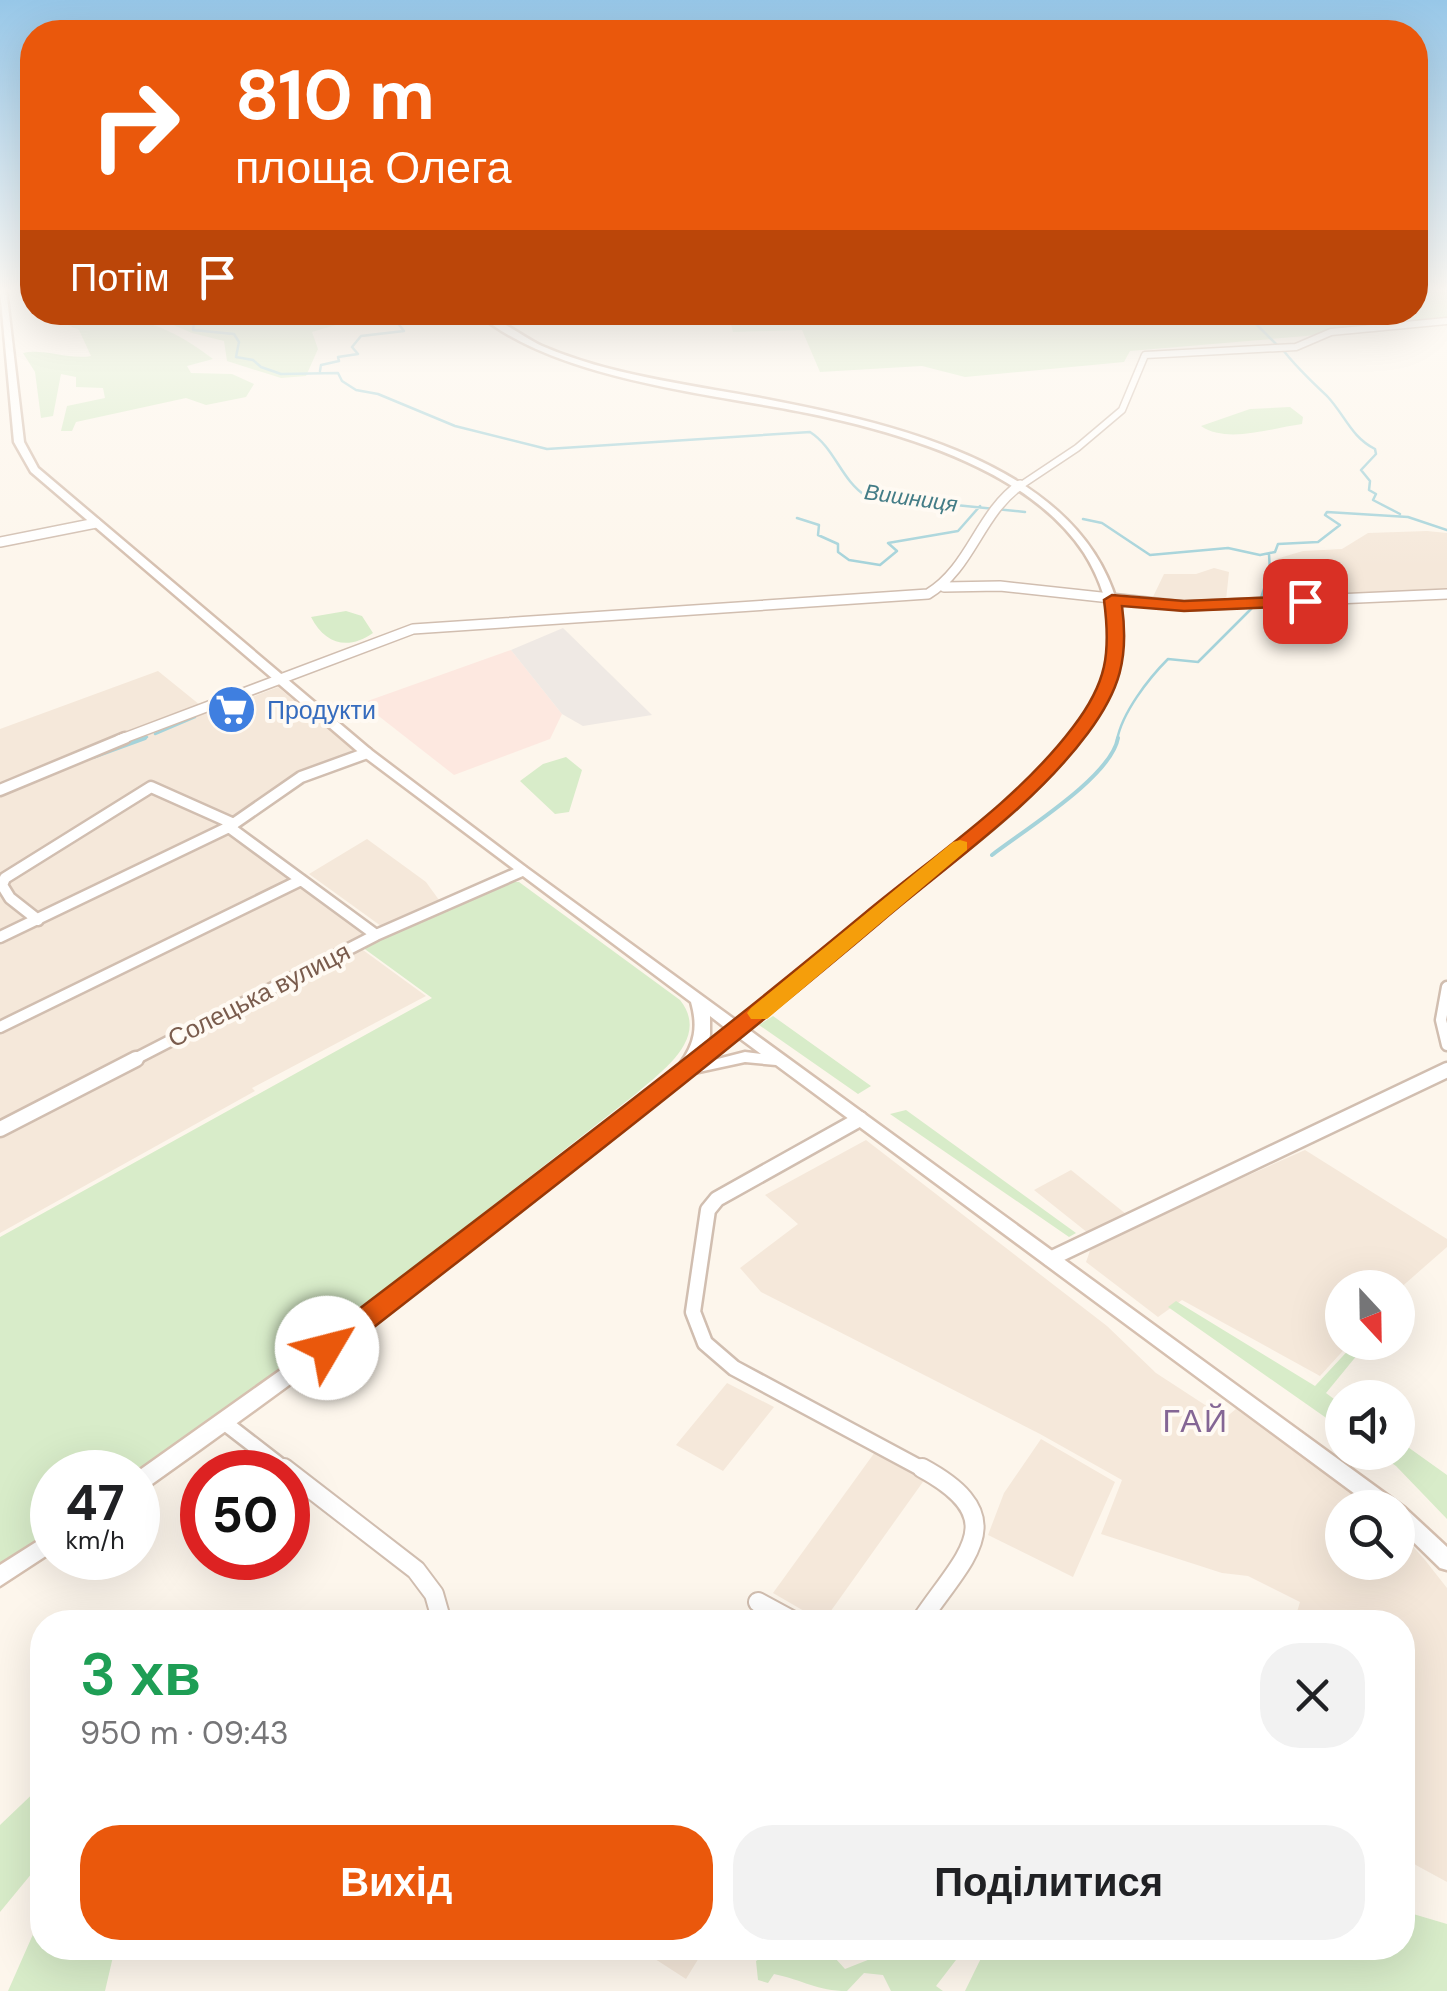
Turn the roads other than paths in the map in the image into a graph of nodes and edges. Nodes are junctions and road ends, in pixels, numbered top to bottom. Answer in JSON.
{"nodes":[{"id":1,"x":13,"y":382,"type":"edge"},
{"id":2,"x":668,"y":382,"type":"edge"},
{"id":3,"x":1135,"y":382,"type":"edge"},
{"id":4,"x":1019,"y":488,"type":"junction"},
{"id":5,"x":96,"y":523,"type":"junction"},
{"id":6,"x":0,"y":542,"type":"edge"},
{"id":7,"x":944,"y":587,"type":"junction"},
{"id":8,"x":1447,"y":594,"type":"edge"},
{"id":9,"x":1112,"y":600,"type":"junction"},
{"id":10,"x":280,"y":679,"type":"junction"},
{"id":11,"x":367,"y":753,"type":"junction"},
{"id":12,"x":0,"y":790,"type":"edge"},
{"id":13,"x":232,"y":826,"type":"junction"},
{"id":14,"x":522,"y":871,"type":"junction"},
{"id":15,"x":301,"y":880,"type":"junction"},
{"id":16,"x":38,"y":920,"type":"junction"},
{"id":17,"x":376,"y":935,"type":"junction"},
{"id":18,"x":0,"y":937,"type":"edge"},
{"id":19,"x":1447,"y":987,"type":"edge"},
{"id":20,"x":698,"y":1002,"type":"junction"},
{"id":21,"x":0,"y":1027,"type":"edge"},
{"id":22,"x":738,"y":1031,"type":"junction"},
{"id":23,"x":1447,"y":1045,"type":"edge"},
{"id":24,"x":787,"y":1066,"type":"junction"},
{"id":25,"x":1447,"y":1070,"type":"edge"},
{"id":26,"x":676,"y":1079,"type":"junction"},
{"id":27,"x":860,"y":1119,"type":"junction"},
{"id":28,"x":0,"y":1128,"type":"edge"},
{"id":29,"x":1050,"y":1259,"type":"junction"},
{"id":30,"x":225,"y":1423,"type":"junction"},
{"id":31,"x":160,"y":1468,"type":"edge"},
{"id":32,"x":1365,"y":1490,"type":"edge"},
{"id":33,"x":1415,"y":1530,"type":"edge"},
{"id":34,"x":30,"y":1557,"type":"edge"},
{"id":35,"x":1447,"y":1561,"type":"edge"},
{"id":36,"x":0,"y":1578,"type":"edge"},
{"id":37,"x":758,"y":1602,"type":"dead end"},
{"id":38,"x":441,"y":1610,"type":"edge"},
{"id":39,"x":773,"y":1610,"type":"edge"},
{"id":40,"x":928,"y":1610,"type":"edge"}],
"edges":[{"from":1,"to":5,"type":"main road"},
{"from":2,"to":4,"type":"main road"},
{"from":3,"to":4,"type":"street"},
{"from":4,"to":7,"type":"street"},
{"from":4,"to":9,"type":"main road"},
{"from":5,"to":6,"type":"street"},
{"from":5,"to":10,"type":"main road"},
{"from":7,"to":9,"type":"street"},
{"from":7,"to":10,"type":"street"},
{"from":8,"to":9,"type":"street"},
{"from":9,"to":22,"type":"main road"},
{"from":10,"to":11,"type":"main road"},
{"from":10,"to":12,"type":"street"},
{"from":11,"to":13,"type":"street"},
{"from":11,"to":14,"type":"main road"},
{"from":13,"to":15,"type":"street"},
{"from":13,"to":16,"type":"street"},
{"from":13,"to":16,"type":"street"},
{"from":14,"to":17,"type":"street","name":"Солецька вулиця"},
{"from":14,"to":20,"type":"main road"},
{"from":15,"to":17,"type":"street"},
{"from":15,"to":21,"type":"street"},
{"from":16,"to":18,"type":"street"},
{"from":17,"to":28,"type":"street","name":"Солецька вулиця"},
{"from":19,"to":23,"type":"street"},
{"from":20,"to":22,"type":"main road"},
{"from":20,"to":26,"type":"main road"},
{"from":22,"to":24,"type":"main road"},
{"from":22,"to":26,"type":"main road"},
{"from":24,"to":26,"type":"main road"},
{"from":24,"to":27,"type":"main road"},
{"from":25,"to":29,"type":"street"},
{"from":26,"to":30,"type":"main road"},
{"from":27,"to":29,"type":"main road"},
{"from":27,"to":40,"type":"street"},
{"from":29,"to":32,"type":"main road"},
{"from":30,"to":31,"type":"main road"},
{"from":30,"to":38,"type":"street"},
{"from":33,"to":35,"type":"main road"},
{"from":34,"to":36,"type":"main road"},
{"from":37,"to":39,"type":"street"}]}
